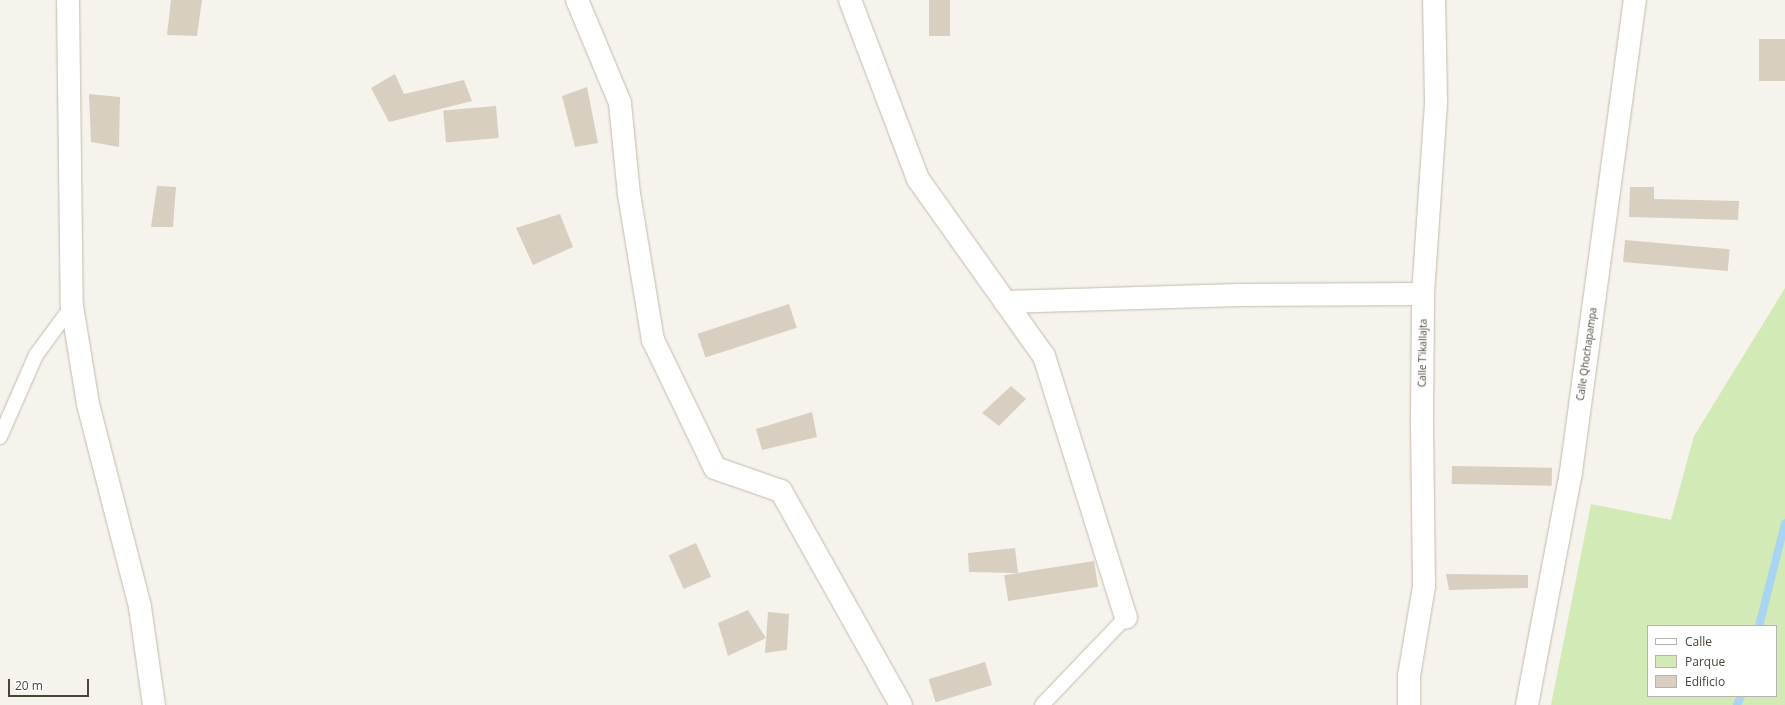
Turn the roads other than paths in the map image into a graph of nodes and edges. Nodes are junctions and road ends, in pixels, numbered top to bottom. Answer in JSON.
{"nodes":[{"id":1,"x":68,"y":0,"type":"edge"},
{"id":2,"x":577,"y":0,"type":"edge"},
{"id":3,"x":850,"y":0,"type":"edge"},
{"id":4,"x":1434,"y":0,"type":"edge"},
{"id":5,"x":1635,"y":0,"type":"edge"},
{"id":6,"x":1424,"y":294,"type":"junction"},
{"id":7,"x":1004,"y":302,"type":"junction"},
{"id":8,"x":72,"y":306,"type":"junction"},
{"id":9,"x":0,"y":436,"type":"edge"},
{"id":10,"x":1126,"y":617,"type":"joint"},
{"id":11,"x":154,"y":705,"type":"edge"},
{"id":12,"x":901,"y":705,"type":"edge"},
{"id":13,"x":1042,"y":705,"type":"edge"},
{"id":14,"x":1409,"y":705,"type":"edge"},
{"id":15,"x":1526,"y":705,"type":"edge"}],
"edges":[{"from":1,"to":8,"type":"street"},
{"from":2,"to":12,"type":"street"},
{"from":3,"to":7,"type":"street"},
{"from":4,"to":6,"type":"street","name":"Calle T'ikallajta"},
{"from":5,"to":15,"type":"street","name":"Calle Qhochapampa"},
{"from":6,"to":7,"type":"street"},
{"from":6,"to":14,"type":"street","name":"Calle T'ikallajta"},
{"from":7,"to":10,"type":"street"},
{"from":8,"to":9,"type":"lane"},
{"from":8,"to":11,"type":"street"},
{"from":10,"to":13,"type":"lane"}]}
